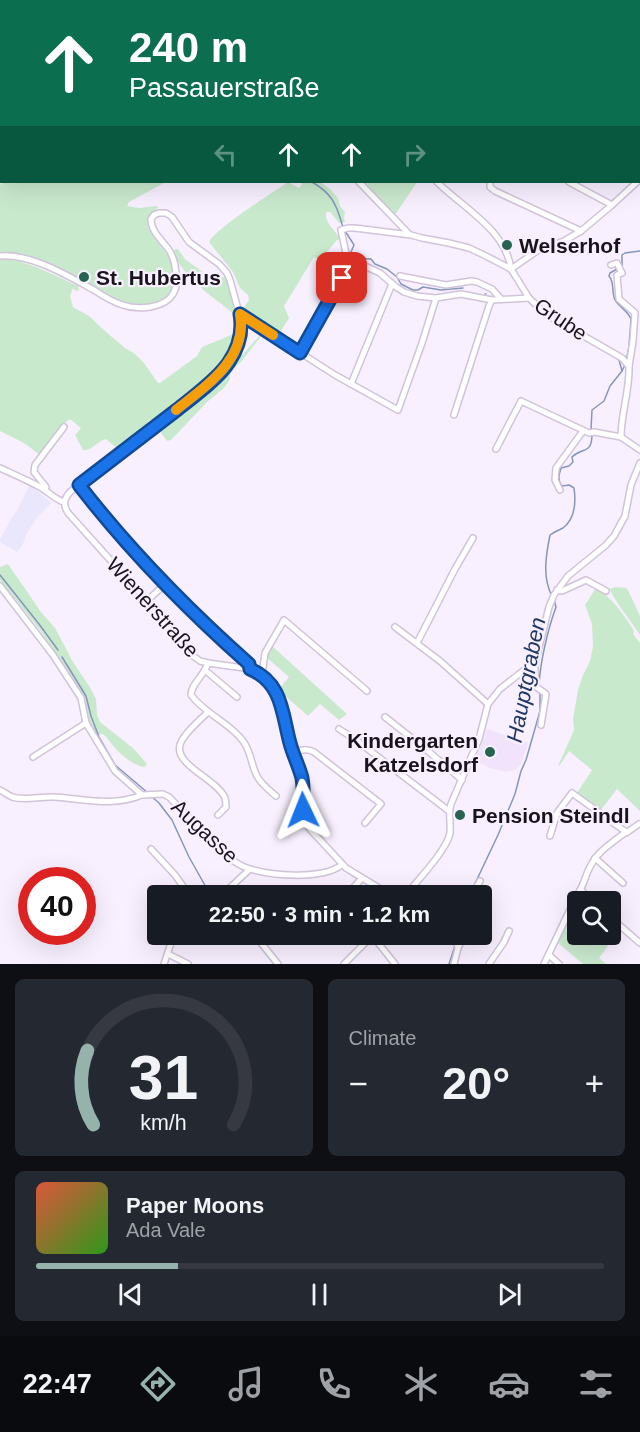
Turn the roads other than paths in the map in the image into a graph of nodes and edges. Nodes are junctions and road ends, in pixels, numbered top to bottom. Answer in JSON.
{"nodes":[{"id":1,"x":360,"y":183,"type":"edge"},
{"id":2,"x":438,"y":183,"type":"edge"},
{"id":3,"x":490,"y":183,"type":"edge"},
{"id":4,"x":571,"y":183,"type":"edge"},
{"id":5,"x":636,"y":183,"type":"edge"},
{"id":6,"x":612,"y":206,"type":"junction"},
{"id":7,"x":581,"y":231,"type":"junction"},
{"id":8,"x":411,"y":235,"type":"junction"},
{"id":9,"x":0,"y":256,"type":"edge"},
{"id":10,"x":350,"y":263,"type":"junction"},
{"id":11,"x":611,"y":265,"type":"dead end"},
{"id":12,"x":512,"y":269,"type":"junction"},
{"id":13,"x":400,"y":276,"type":"dead end"},
{"id":14,"x":392,"y":284,"type":"junction"},
{"id":15,"x":436,"y":298,"type":"junction"},
{"id":16,"x":529,"y":298,"type":"junction"},
{"id":17,"x":501,"y":299,"type":"junction"},
{"id":18,"x":492,"y":300,"type":"junction"},
{"id":19,"x":240,"y":314,"type":"junction"},
{"id":20,"x":300,"y":353,"type":"junction"},
{"id":21,"x":628,"y":365,"type":"junction"},
{"id":22,"x":351,"y":384,"type":"junction"},
{"id":23,"x":454,"y":415,"type":"dead end"},
{"id":24,"x":64,"y":427,"type":"dead end"},
{"id":25,"x":589,"y":432,"type":"junction"},
{"id":26,"x":621,"y":437,"type":"junction"},
{"id":27,"x":496,"y":449,"type":"dead end"},
{"id":28,"x":640,"y":450,"type":"edge"},
{"id":29,"x":640,"y":464,"type":"edge"},
{"id":30,"x":0,"y":468,"type":"edge"},
{"id":31,"x":79,"y":485,"type":"junction"},
{"id":32,"x":45,"y":490,"type":"junction"},
{"id":33,"x":560,"y":490,"type":"dead end"},
{"id":34,"x":64,"y":502,"type":"junction"},
{"id":35,"x":473,"y":537,"type":"dead end"},
{"id":36,"x":165,"y":584,"type":"junction"},
{"id":37,"x":0,"y":586,"type":"edge"},
{"id":38,"x":606,"y":591,"type":"dead end"},
{"id":39,"x":556,"y":593,"type":"junction"},
{"id":40,"x":147,"y":601,"type":"junction"},
{"id":41,"x":395,"y":627,"type":"dead end"},
{"id":42,"x":417,"y":643,"type":"junction"},
{"id":43,"x":208,"y":663,"type":"junction"},
{"id":44,"x":532,"y":664,"type":"junction"},
{"id":45,"x":250,"y":669,"type":"junction"},
{"id":46,"x":206,"y":671,"type":"junction"},
{"id":47,"x":262,"y":675,"type":"junction"},
{"id":48,"x":367,"y":691,"type":"dead end"},
{"id":49,"x":237,"y":697,"type":"dead end"},
{"id":50,"x":488,"y":704,"type":"junction"},
{"id":51,"x":208,"y":712,"type":"junction"},
{"id":52,"x":385,"y":717,"type":"dead end"},
{"id":53,"x":86,"y":723,"type":"junction"},
{"id":54,"x":541,"y":725,"type":"dead end"},
{"id":55,"x":339,"y":729,"type":"dead end"},
{"id":56,"x":293,"y":752,"type":"junction"},
{"id":57,"x":33,"y":757,"type":"dead end"},
{"id":58,"x":462,"y":780,"type":"junction"},
{"id":59,"x":0,"y":790,"type":"edge"},
{"id":60,"x":144,"y":795,"type":"junction"},
{"id":61,"x":276,"y":796,"type":"dead end"},
{"id":62,"x":449,"y":811,"type":"junction"},
{"id":63,"x":218,"y":815,"type":"dead end"},
{"id":64,"x":365,"y":823,"type":"dead end"},
{"id":65,"x":639,"y":824,"type":"edge"},
{"id":66,"x":626,"y":832,"type":"junction"},
{"id":67,"x":549,"y":836,"type":"dead end"},
{"id":68,"x":151,"y":849,"type":"dead end"},
{"id":69,"x":594,"y":858,"type":"junction"},
{"id":70,"x":342,"y":865,"type":"junction"},
{"id":71,"x":250,"y":869,"type":"junction"},
{"id":72,"x":362,"y":878,"type":"junction"},
{"id":73,"x":480,"y":881,"type":"dead end"},
{"id":74,"x":623,"y":883,"type":"dead end"},
{"id":75,"x":182,"y":885,"type":"edge"},
{"id":76,"x":233,"y":885,"type":"edge"},
{"id":77,"x":356,"y":885,"type":"edge"},
{"id":78,"x":374,"y":885,"type":"edge"},
{"id":79,"x":414,"y":885,"type":"edge"},
{"id":80,"x":478,"y":885,"type":"edge"},
{"id":81,"x":581,"y":890,"type":"joint"},
{"id":82,"x":621,"y":927,"type":"edge"},
{"id":83,"x":509,"y":931,"type":"dead end"},
{"id":84,"x":640,"y":943,"type":"edge"},
{"id":85,"x":171,"y":945,"type":"edge"},
{"id":86,"x":263,"y":945,"type":"edge"},
{"id":87,"x":363,"y":945,"type":"edge"},
{"id":88,"x":381,"y":945,"type":"edge"},
{"id":89,"x":457,"y":945,"type":"edge"},
{"id":90,"x":168,"y":954,"type":"junction"},
{"id":91,"x":549,"y":955,"type":"junction"},
{"id":92,"x":164,"y":964,"type":"edge"},
{"id":93,"x":188,"y":964,"type":"edge"},
{"id":94,"x":278,"y":964,"type":"edge"},
{"id":95,"x":344,"y":964,"type":"edge"},
{"id":96,"x":395,"y":964,"type":"edge"},
{"id":97,"x":455,"y":964,"type":"edge"},
{"id":98,"x":489,"y":964,"type":"edge"},
{"id":99,"x":544,"y":964,"type":"edge"},
{"id":100,"x":559,"y":964,"type":"edge"}],
"edges":[{"from":1,"to":8,"type":"street"},
{"from":2,"to":12,"type":"street","name":"Grube"},
{"from":3,"to":7,"type":"street"},
{"from":4,"to":6,"type":"street"},
{"from":5,"to":6,"type":"street"},
{"from":6,"to":7,"type":"street"},
{"from":7,"to":12,"type":"street"},
{"from":8,"to":10,"type":"street"},
{"from":8,"to":12,"type":"street"},
{"from":9,"to":19,"type":"street"},
{"from":10,"to":14,"type":"street"},
{"from":10,"to":20,"type":"street"},
{"from":11,"to":21,"type":"street"},
{"from":12,"to":16,"type":"street","name":"Grube"},
{"from":13,"to":17,"type":"street"},
{"from":14,"to":15,"type":"street"},
{"from":14,"to":22,"type":"street"},
{"from":15,"to":18,"type":"street"},
{"from":15,"to":22,"type":"street"},
{"from":16,"to":17,"type":"street"},
{"from":16,"to":21,"type":"street","name":"Grube"},
{"from":17,"to":18,"type":"street"},
{"from":18,"to":23,"type":"street"},
{"from":19,"to":20,"type":"street"},
{"from":19,"to":31,"type":"street"},
{"from":20,"to":22,"type":"street"},
{"from":21,"to":26,"type":"street"},
{"from":24,"to":32,"type":"street"},
{"from":25,"to":26,"type":"street"},
{"from":25,"to":27,"type":"street"},
{"from":25,"to":33,"type":"street"},
{"from":26,"to":28,"type":"street"},
{"from":29,"to":39,"type":"street"},
{"from":30,"to":32,"type":"street"},
{"from":31,"to":34,"type":"street"},
{"from":31,"to":36,"type":"street"},
{"from":32,"to":34,"type":"street"},
{"from":34,"to":40,"type":"street","name":"Wienerstraße"},
{"from":35,"to":42,"type":"street"},
{"from":36,"to":40,"type":"street"},
{"from":36,"to":45,"type":"street"},
{"from":37,"to":53,"type":"street","name":"Augasse"},
{"from":38,"to":39,"type":"street"},
{"from":39,"to":44,"type":"street"},
{"from":40,"to":43,"type":"street","name":"Wienerstraße"},
{"from":41,"to":42,"type":"street"},
{"from":42,"to":50,"type":"street"},
{"from":43,"to":45,"type":"street","name":"Wienerstraße"},
{"from":43,"to":46,"type":"street"},
{"from":44,"to":50,"type":"street"},
{"from":44,"to":54,"type":"street"},
{"from":45,"to":47,"type":"street","name":"Wienerstraße"},
{"from":46,"to":49,"type":"street"},
{"from":46,"to":51,"type":"street"},
{"from":47,"to":48,"type":"street"},
{"from":47,"to":56,"type":"street","name":"Wienerstraße"},
{"from":50,"to":58,"type":"street"},
{"from":51,"to":61,"type":"street"},
{"from":51,"to":63,"type":"street"},
{"from":52,"to":58,"type":"street"},
{"from":53,"to":57,"type":"street"},
{"from":53,"to":60,"type":"street","name":"Augasse"},
{"from":55,"to":62,"type":"street"},
{"from":56,"to":64,"type":"street"},
{"from":56,"to":70,"type":"street","name":"Wienerstraße"},
{"from":58,"to":62,"type":"street"},
{"from":59,"to":60,"type":"street"},
{"from":60,"to":71,"type":"street","name":"Augasse"},
{"from":62,"to":79,"type":"street"},
{"from":65,"to":66,"type":"street"},
{"from":66,"to":67,"type":"street"},
{"from":66,"to":69,"type":"street"},
{"from":68,"to":75,"type":"street"},
{"from":69,"to":74,"type":"street"},
{"from":69,"to":81,"type":"street"},
{"from":70,"to":71,"type":"street","name":"Augasse"},
{"from":70,"to":72,"type":"street","name":"Wienerstraße"},
{"from":71,"to":76,"type":"street"},
{"from":72,"to":77,"type":"street"},
{"from":72,"to":78,"type":"street","name":"Wienerstraße"},
{"from":73,"to":80,"type":"street"},
{"from":81,"to":91,"type":"street"},
{"from":82,"to":84,"type":"street"},
{"from":83,"to":98,"type":"street"},
{"from":85,"to":90,"type":"street"},
{"from":86,"to":94,"type":"street"},
{"from":87,"to":95,"type":"street"},
{"from":88,"to":96,"type":"street"},
{"from":89,"to":97,"type":"street"},
{"from":90,"to":92,"type":"street"},
{"from":90,"to":93,"type":"street"},
{"from":91,"to":99,"type":"street"},
{"from":91,"to":100,"type":"street"}]}
